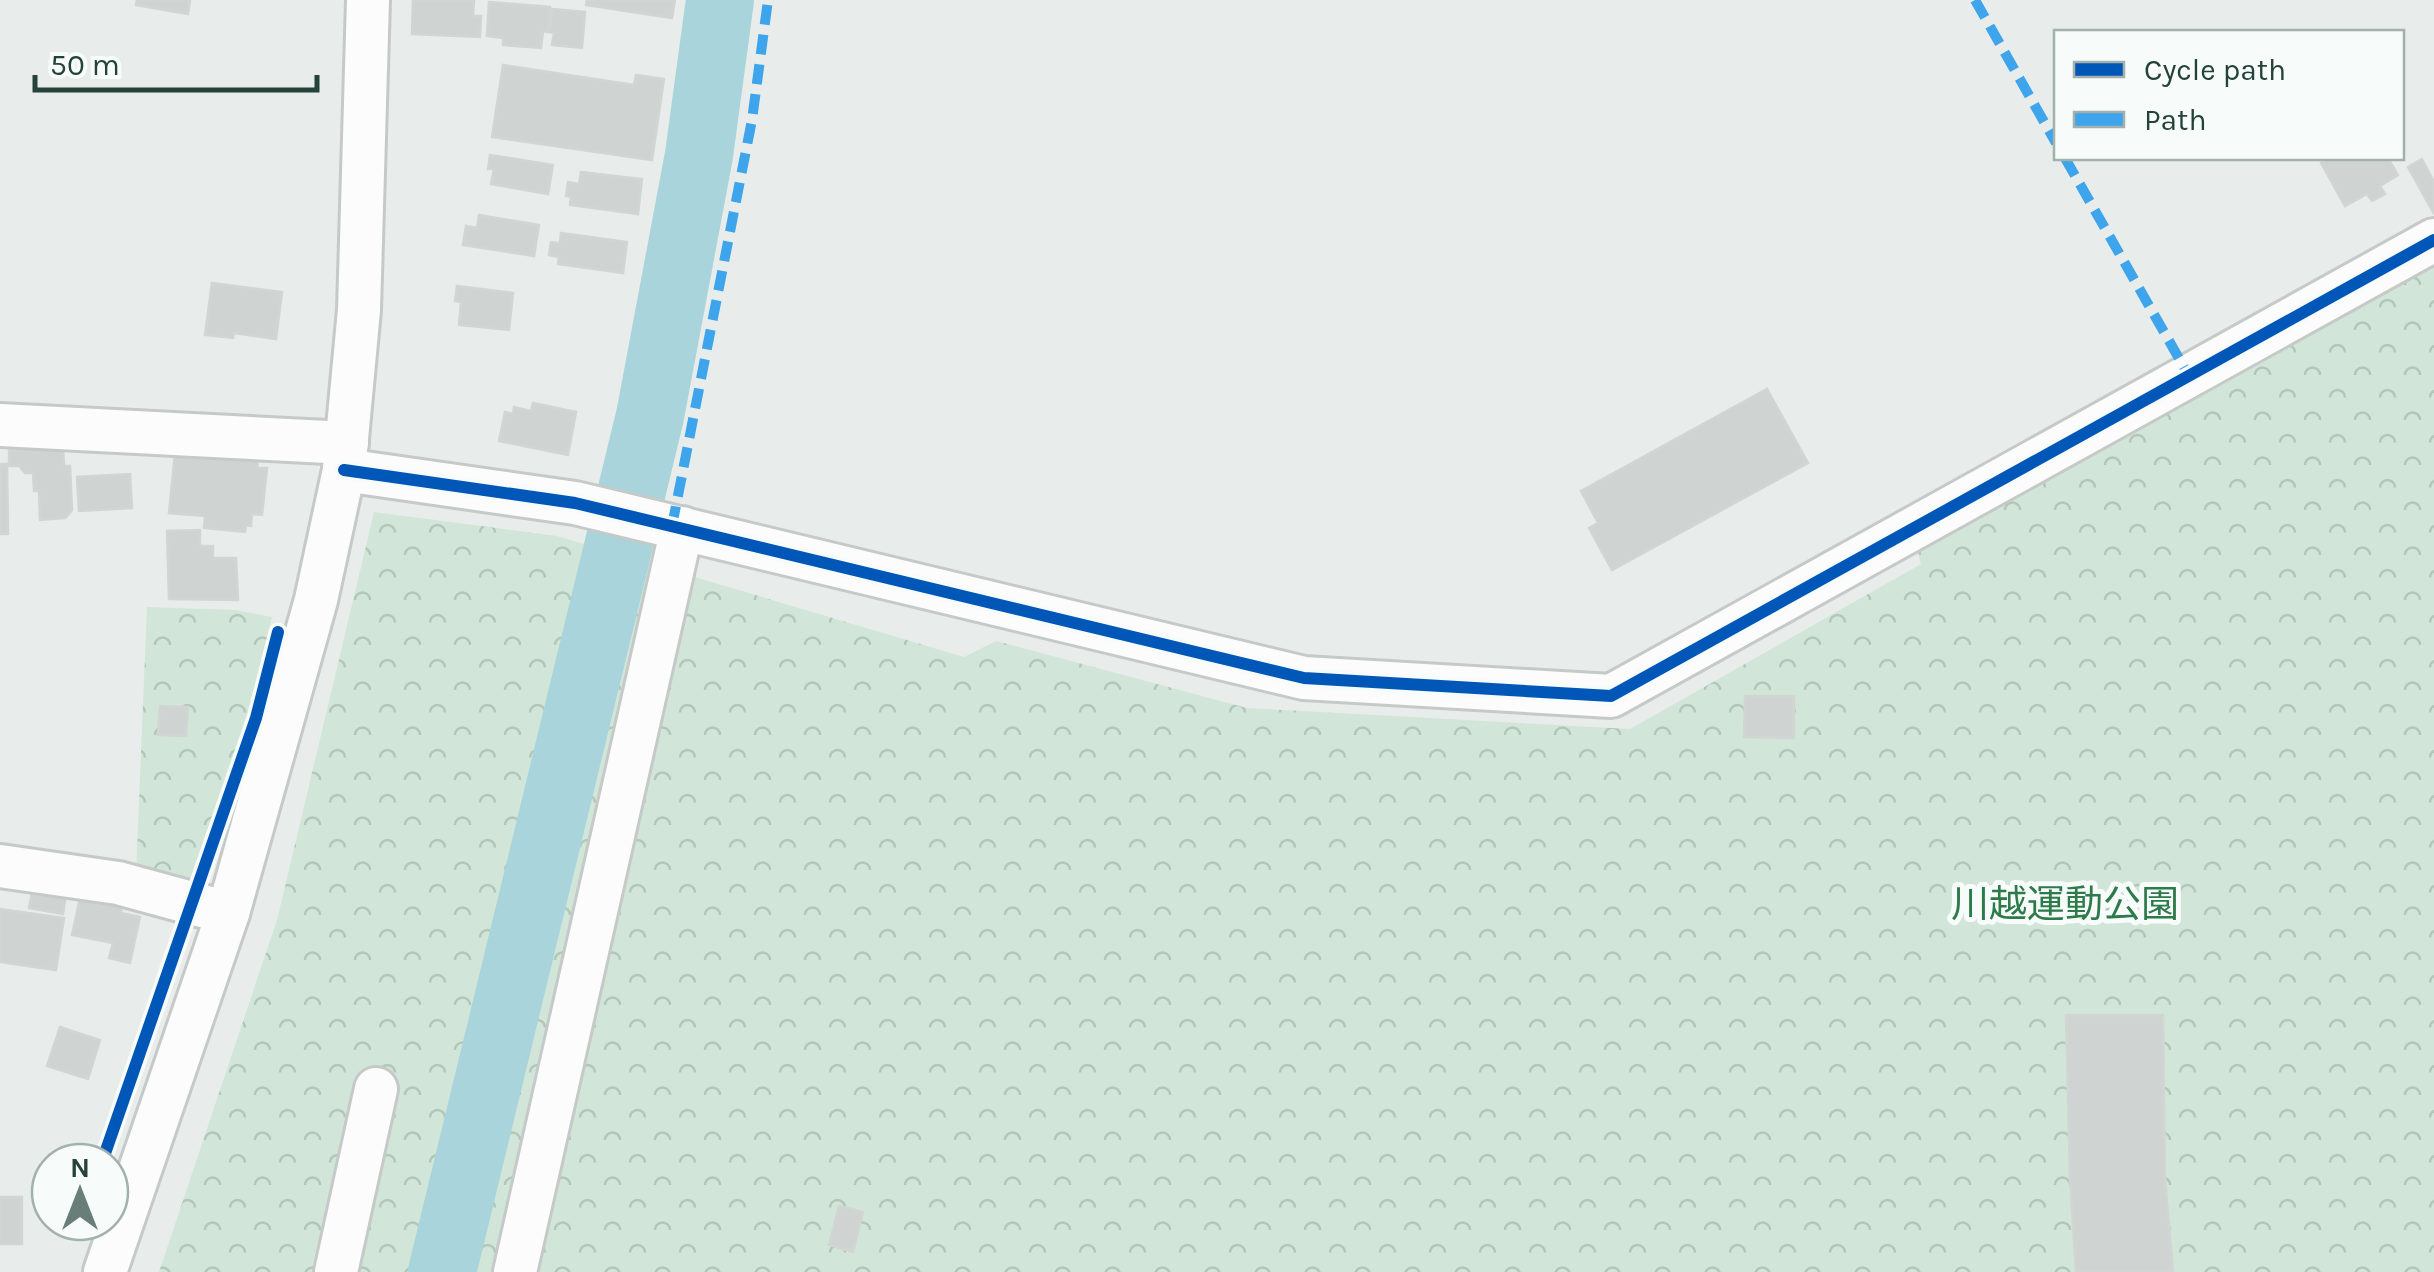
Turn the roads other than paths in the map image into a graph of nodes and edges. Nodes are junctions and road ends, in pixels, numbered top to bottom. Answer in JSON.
{"nodes":[{"id":1,"x":368,"y":0,"type":"edge"},
{"id":2,"x":2434,"y":240,"type":"edge"},
{"id":3,"x":0,"y":425,"type":"edge"},
{"id":4,"x":346,"y":457,"type":"junction"},
{"id":5,"x":671,"y":526,"type":"junction"},
{"id":6,"x":0,"y":866,"type":"edge"},
{"id":7,"x":228,"y":913,"type":"junction"},
{"id":8,"x":376,"y":1089,"type":"dead end"},
{"id":9,"x":105,"y":1272,"type":"edge"},
{"id":10,"x":336,"y":1272,"type":"edge"},
{"id":11,"x":515,"y":1272,"type":"edge"}],
"edges":[{"from":1,"to":4,"type":"street"},
{"from":2,"to":5,"type":"street"},
{"from":3,"to":4,"type":"street"},
{"from":4,"to":5,"type":"street"},
{"from":4,"to":7,"type":"street"},
{"from":5,"to":11,"type":"street"},
{"from":6,"to":7,"type":"street"},
{"from":7,"to":9,"type":"street"},
{"from":8,"to":10,"type":"street"}]}
